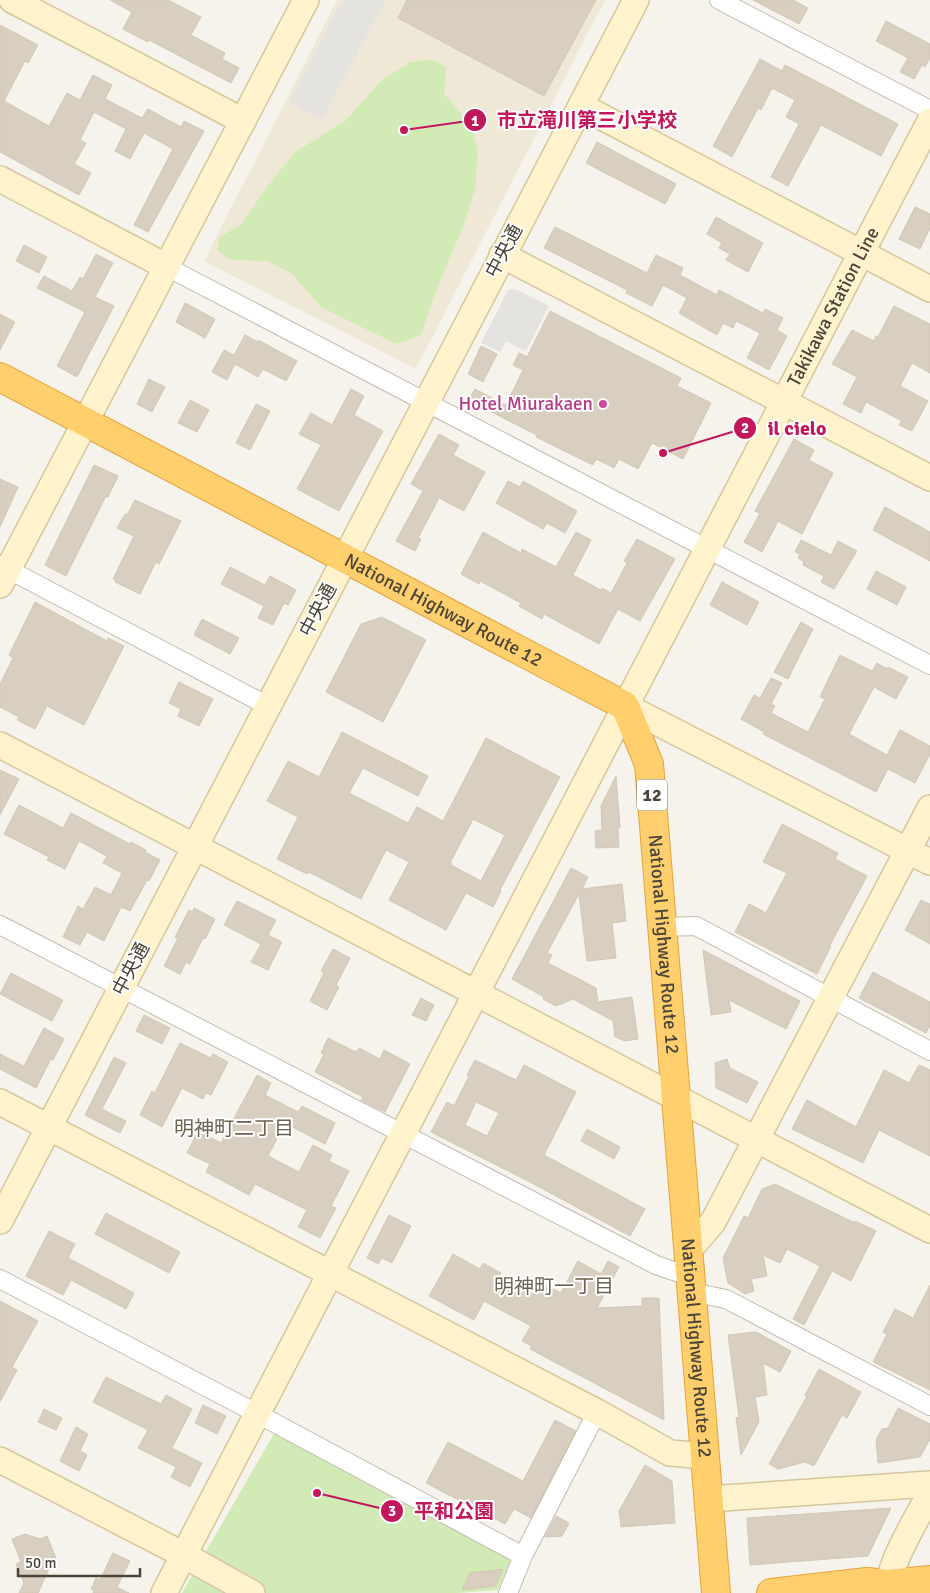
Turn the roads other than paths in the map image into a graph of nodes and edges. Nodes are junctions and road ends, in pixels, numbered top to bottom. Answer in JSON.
{"nodes":[{"id":1,"x":12,"y":0,"type":"edge"},
{"id":2,"x":306,"y":0,"type":"edge"},
{"id":3,"x":636,"y":0,"type":"edge"},
{"id":4,"x":719,"y":0,"type":"edge"},
{"id":5,"x":581,"y":106,"type":"junction"},
{"id":6,"x":930,"y":110,"type":"edge"},
{"id":7,"x":930,"y":121,"type":"edge"},
{"id":8,"x":243,"y":122,"type":"junction"},
{"id":9,"x":0,"y":179,"type":"edge"},
{"id":10,"x":861,"y":253,"type":"junction"},
{"id":11,"x":502,"y":255,"type":"junction"},
{"id":12,"x":167,"y":267,"type":"junction"},
{"id":13,"x":930,"y":289,"type":"edge"},
{"id":14,"x":0,"y":378,"type":"edge"},
{"id":15,"x":426,"y":402,"type":"junction"},
{"id":16,"x":785,"y":402,"type":"junction"},
{"id":17,"x":86,"y":422,"type":"junction"},
{"id":18,"x":930,"y":478,"type":"edge"},
{"id":19,"x":708,"y":548,"type":"junction"},
{"id":20,"x":346,"y":558,"type":"junction"},
{"id":21,"x":3,"y":573,"type":"edge"},
{"id":22,"x":930,"y":665,"type":"edge"},
{"id":23,"x":268,"y":706,"type":"junction"},
{"id":24,"x":625,"y":706,"type":"junction"},
{"id":25,"x":0,"y":745,"type":"edge"},
{"id":26,"x":930,"y":808,"type":"edge"},
{"id":27,"x":195,"y":847,"type":"junction"},
{"id":28,"x":908,"y":850,"type":"junction"},
{"id":29,"x":930,"y":862,"type":"edge"},
{"id":30,"x":0,"y":925,"type":"edge"},
{"id":31,"x":662,"y":927,"type":"junction"},
{"id":32,"x":121,"y":987,"type":"junction"},
{"id":33,"x":476,"y":992,"type":"junction"},
{"id":34,"x":830,"y":999,"type":"junction"},
{"id":35,"x":930,"y":1051,"type":"edge"},
{"id":36,"x":677,"y":1099,"type":"junction"},
{"id":37,"x":0,"y":1102,"type":"edge"},
{"id":38,"x":48,"y":1128,"type":"junction"},
{"id":39,"x":402,"y":1134,"type":"junction"},
{"id":40,"x":756,"y":1139,"type":"junction"},
{"id":41,"x":0,"y":1221,"type":"edge"},
{"id":42,"x":930,"y":1230,"type":"edge"},
{"id":43,"x":689,"y":1250,"type":"junction"},
{"id":44,"x":330,"y":1274,"type":"junction"},
{"id":45,"x":0,"y":1279,"type":"edge"},
{"id":46,"x":691,"y":1285,"type":"junction"},
{"id":47,"x":930,"y":1406,"type":"edge"},
{"id":48,"x":597,"y":1412,"type":"junction"},
{"id":49,"x":256,"y":1413,"type":"junction"},
{"id":50,"x":705,"y":1456,"type":"junction"},
{"id":51,"x":0,"y":1460,"type":"edge"},
{"id":52,"x":930,"y":1484,"type":"edge"},
{"id":53,"x":930,"y":1494,"type":"edge"},
{"id":54,"x":708,"y":1499,"type":"junction"},
{"id":55,"x":182,"y":1554,"type":"junction"},
{"id":56,"x":523,"y":1556,"type":"junction"},
{"id":57,"x":930,"y":1580,"type":"edge"},
{"id":58,"x":887,"y":1588,"type":"edge"},
{"id":59,"x":164,"y":1593,"type":"edge"},
{"id":60,"x":252,"y":1593,"type":"edge"},
{"id":61,"x":508,"y":1593,"type":"edge"},
{"id":62,"x":716,"y":1593,"type":"edge"},
{"id":63,"x":771,"y":1593,"type":"edge"}],
"edges":[{"from":1,"to":8,"type":"street"},
{"from":2,"to":8,"type":"street"},
{"from":3,"to":5,"type":"street","name":"中央通"},
{"from":4,"to":6,"type":"street"},
{"from":5,"to":10,"type":"street"},
{"from":5,"to":11,"type":"street","name":"中央通"},
{"from":7,"to":10,"type":"street","name":"Takikawa Station Line"},
{"from":8,"to":12,"type":"street"},
{"from":9,"to":12,"type":"street"},
{"from":10,"to":13,"type":"street"},
{"from":10,"to":16,"type":"street","name":"Takikawa Station Line"},
{"from":11,"to":15,"type":"street","name":"中央通"},
{"from":11,"to":16,"type":"street"},
{"from":12,"to":15,"type":"street"},
{"from":12,"to":17,"type":"street"},
{"from":14,"to":17,"type":"highway","name":"National Highway Route 12"},
{"from":15,"to":19,"type":"street"},
{"from":15,"to":20,"type":"street","name":"中央通"},
{"from":16,"to":18,"type":"street"},
{"from":16,"to":19,"type":"street","name":"Takikawa Station Line"},
{"from":17,"to":20,"type":"highway","name":"National Highway Route 12"},
{"from":17,"to":21,"type":"street"},
{"from":19,"to":22,"type":"street"},
{"from":19,"to":24,"type":"street","name":"Takikawa Station Line"},
{"from":20,"to":23,"type":"street","name":"中央通"},
{"from":20,"to":24,"type":"highway","name":"National Highway Route 12"},
{"from":21,"to":23,"type":"street"},
{"from":23,"to":27,"type":"street","name":"中央通"},
{"from":24,"to":28,"type":"street"},
{"from":24,"to":31,"type":"highway","name":"National Highway Route 12","number":"12"},
{"from":24,"to":33,"type":"street","name":"Takikawa Station Line"},
{"from":25,"to":27,"type":"street"},
{"from":26,"to":28,"type":"street"},
{"from":27,"to":32,"type":"street","name":"中央通"},
{"from":27,"to":33,"type":"street"},
{"from":28,"to":29,"type":"street"},
{"from":28,"to":34,"type":"street"},
{"from":30,"to":32,"type":"street"},
{"from":31,"to":34,"type":"street"},
{"from":31,"to":36,"type":"highway","name":"National Highway Route 12","number":"12"},
{"from":32,"to":38,"type":"street","name":"中央通"},
{"from":32,"to":39,"type":"street"},
{"from":33,"to":36,"type":"street"},
{"from":33,"to":39,"type":"street","name":"Takikawa Station Line"},
{"from":34,"to":35,"type":"street"},
{"from":34,"to":40,"type":"street"},
{"from":36,"to":40,"type":"street"},
{"from":36,"to":43,"type":"highway","name":"National Highway Route 12","number":"12"},
{"from":37,"to":38,"type":"street"},
{"from":38,"to":41,"type":"street","name":"中央通"},
{"from":38,"to":44,"type":"street"},
{"from":39,"to":44,"type":"street","name":"Takikawa Station Line"},
{"from":39,"to":46,"type":"street"},
{"from":40,"to":42,"type":"street"},
{"from":40,"to":43,"type":"street"},
{"from":43,"to":46,"type":"highway","name":"National Highway Route 12","number":"12"},
{"from":44,"to":48,"type":"street"},
{"from":44,"to":49,"type":"street","name":"Takikawa Station Line"},
{"from":45,"to":49,"type":"street"},
{"from":46,"to":47,"type":"street"},
{"from":46,"to":50,"type":"highway","name":"National Highway Route 12","number":"12"},
{"from":48,"to":50,"type":"street"},
{"from":48,"to":56,"type":"street"},
{"from":49,"to":55,"type":"street","name":"Takikawa Station Line"},
{"from":49,"to":56,"type":"street"},
{"from":50,"to":54,"type":"highway","name":"National Highway Route 12","number":"12"},
{"from":51,"to":55,"type":"street"},
{"from":52,"to":54,"type":"street"},
{"from":53,"to":58,"type":"street"},
{"from":54,"to":62,"type":"highway","name":"National Highway Route 12","number":"12"},
{"from":55,"to":59,"type":"street","name":"Takikawa Station Line"},
{"from":55,"to":60,"type":"street"},
{"from":56,"to":61,"type":"street"},
{"from":57,"to":58,"type":"highway"},
{"from":58,"to":63,"type":"highway"}]}
